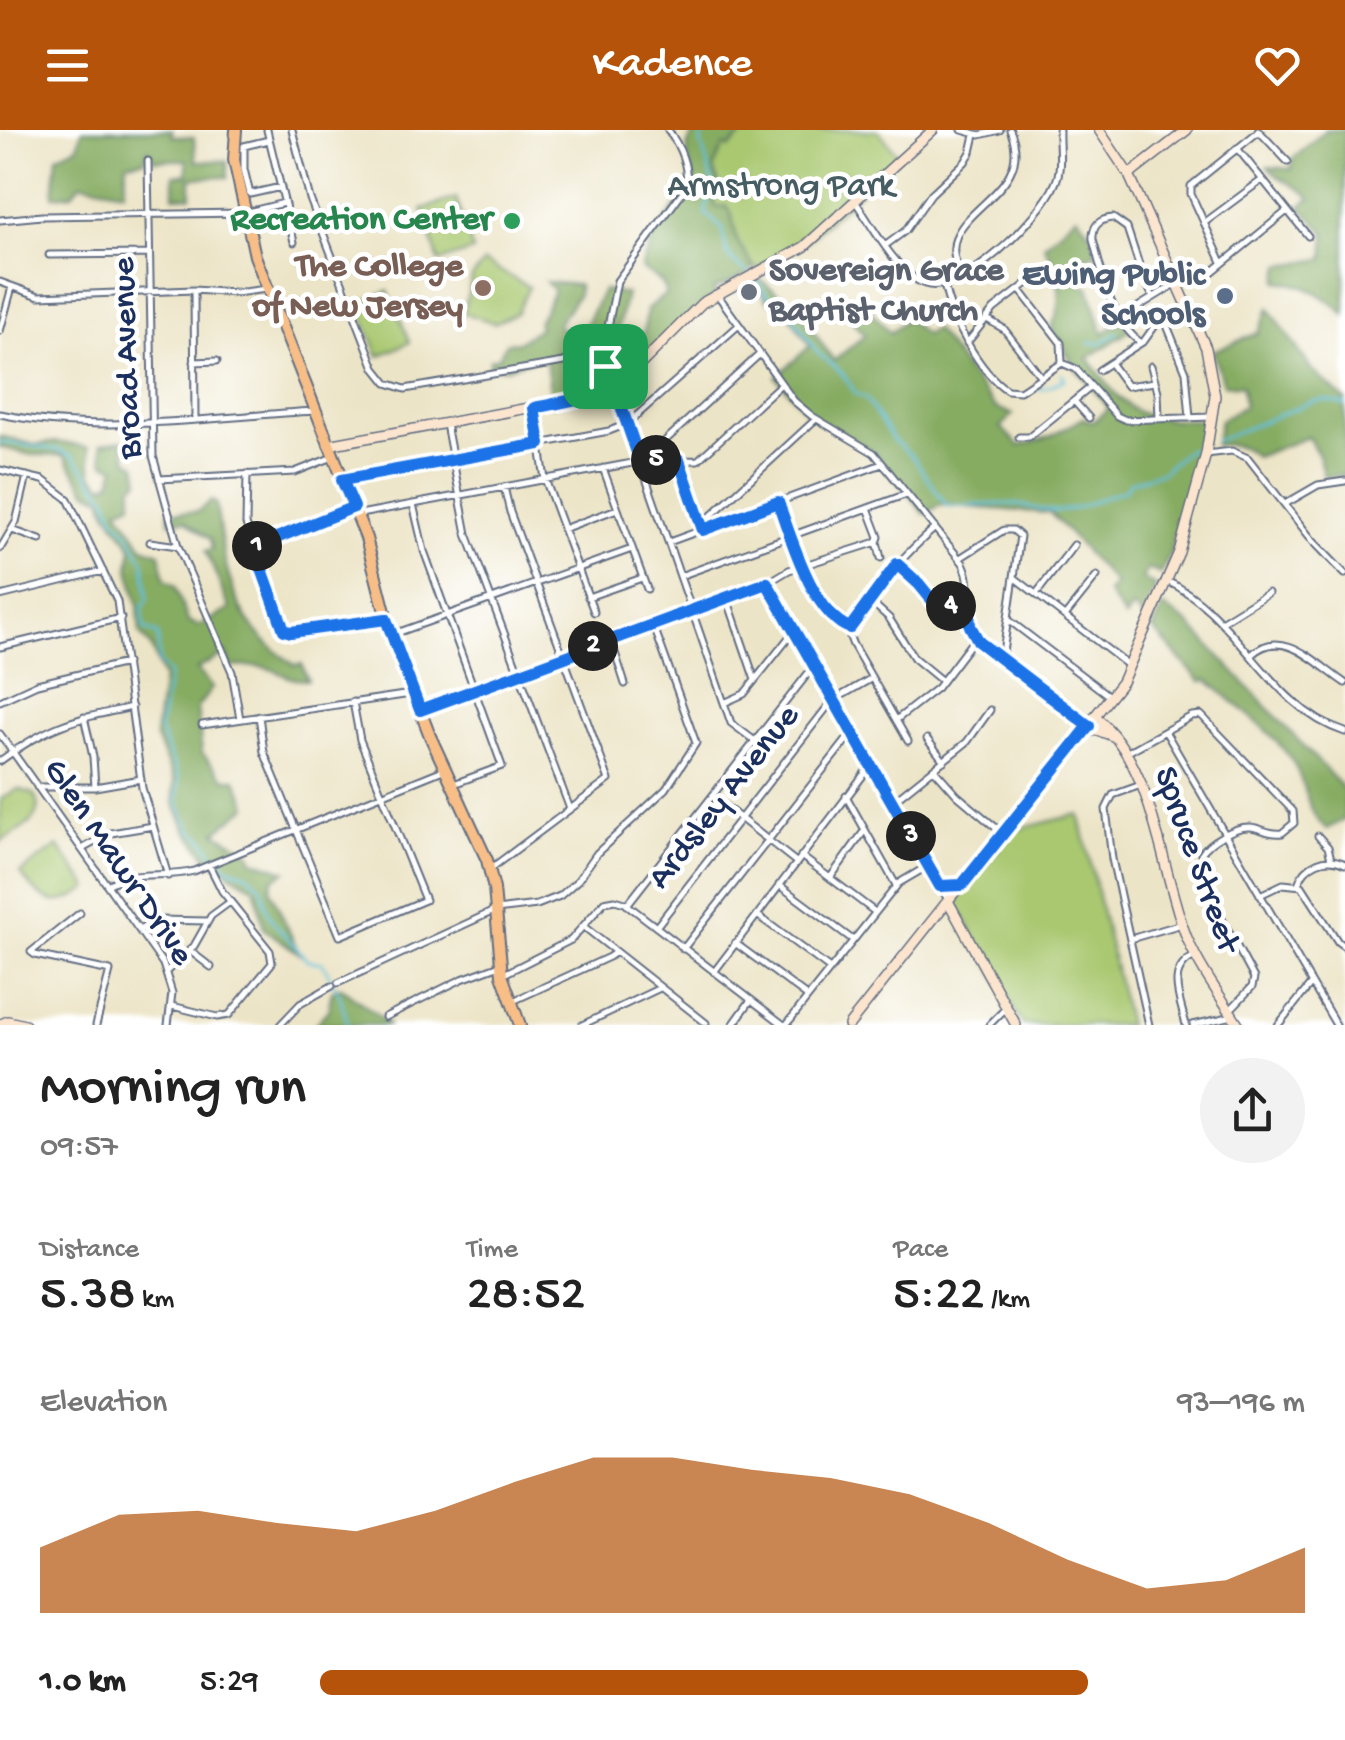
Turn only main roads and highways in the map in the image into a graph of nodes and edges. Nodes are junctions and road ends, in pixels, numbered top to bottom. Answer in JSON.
{"nodes":[{"id":1,"x":236,"y":130,"type":"edge"},
{"id":2,"x":520,"y":1025,"type":"edge"}],
"edges":[{"from":1,"to":2,"type":"main road"}]}
